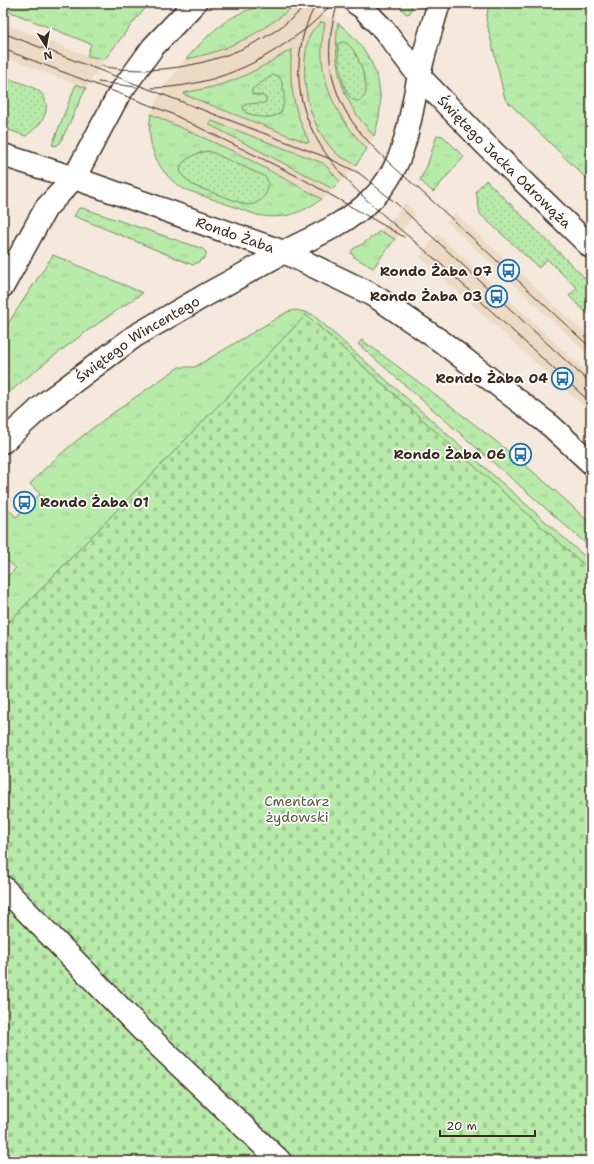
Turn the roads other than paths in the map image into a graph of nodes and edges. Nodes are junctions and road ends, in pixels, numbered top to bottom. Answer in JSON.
{"nodes":[{"id":1,"x":195,"y":3,"type":"edge"},
{"id":2,"x":356,"y":3,"type":"edge"},
{"id":3,"x":439,"y":3,"type":"edge"},
{"id":4,"x":419,"y":76,"type":"junction"},
{"id":5,"x":3,"y":155,"type":"edge"},
{"id":6,"x":74,"y":178,"type":"junction"},
{"id":7,"x":591,"y":247,"type":"edge"},
{"id":8,"x":284,"y":252,"type":"junction"},
{"id":9,"x":3,"y":286,"type":"edge"},
{"id":10,"x":3,"y":442,"type":"edge"},
{"id":11,"x":591,"y":463,"type":"edge"},
{"id":12,"x":3,"y":887,"type":"edge"},
{"id":13,"x":280,"y":1161,"type":"edge"}],
"edges":[{"from":1,"to":6,"type":"main road"},
{"from":2,"to":4,"type":"main road"},
{"from":3,"to":4,"type":"main road","name":"Rondo Żaba"},
{"from":4,"to":7,"type":"main road","name":"Świętego Jacka Odrowąża"},
{"from":4,"to":8,"type":"main road","name":"Rondo Żaba"},
{"from":5,"to":6,"type":"main road"},
{"from":6,"to":8,"type":"main road","name":"Rondo Żaba"},
{"from":6,"to":9,"type":"main road"},
{"from":8,"to":10,"type":"main road","name":"Świętego Wincentego"},
{"from":8,"to":11,"type":"main road"},
{"from":12,"to":13,"type":"main road"}]}
